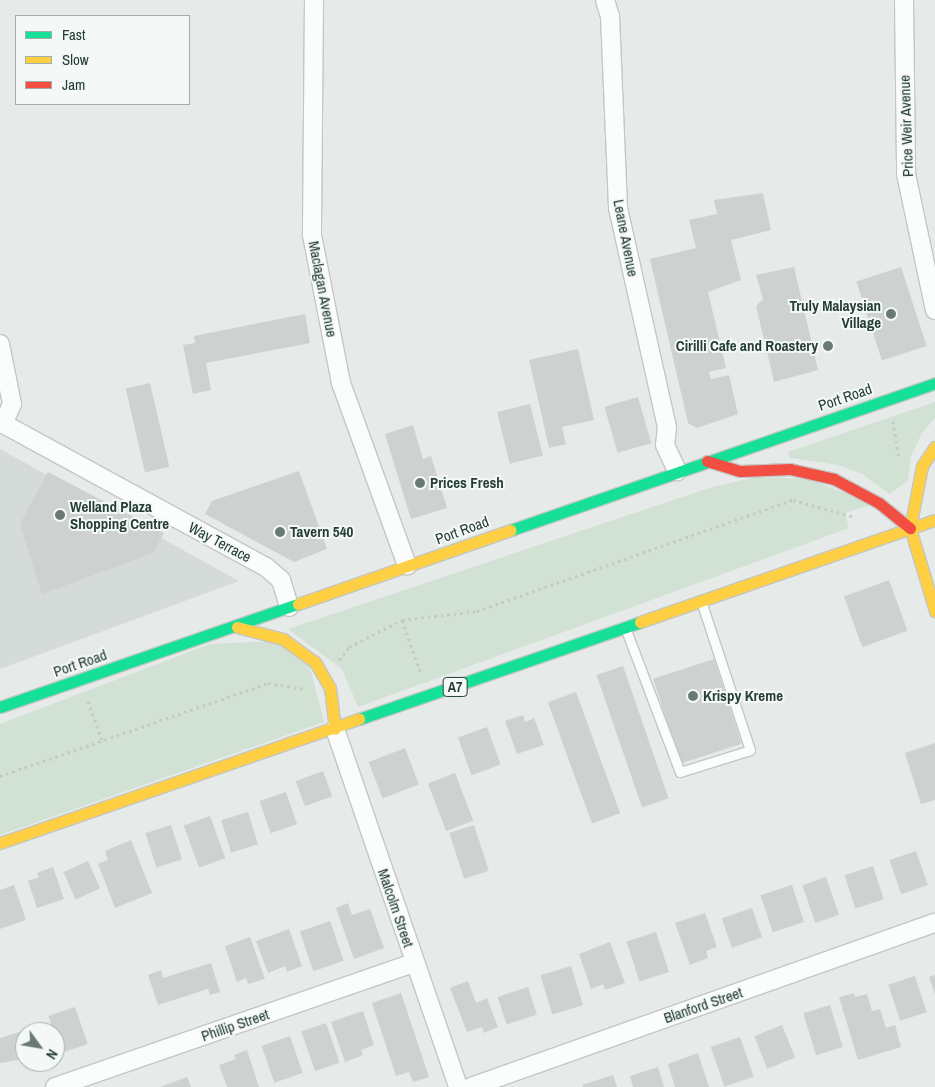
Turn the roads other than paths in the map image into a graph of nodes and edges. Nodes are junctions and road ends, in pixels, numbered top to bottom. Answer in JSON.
{"nodes":[{"id":1,"x":314,"y":0,"type":"edge"},
{"id":2,"x":605,"y":0,"type":"edge"},
{"id":3,"x":904,"y":0,"type":"edge"},
{"id":4,"x":935,"y":310,"type":"edge"},
{"id":5,"x":0,"y":344,"type":"edge"},
{"id":6,"x":935,"y":383,"type":"edge"},
{"id":7,"x":2,"y":423,"type":"edge"},
{"id":8,"x":935,"y":447,"type":"edge"},
{"id":9,"x":706,"y":460,"type":"junction"},
{"id":10,"x":677,"y":471,"type":"junction"},
{"id":11,"x":935,"y":520,"type":"edge"},
{"id":12,"x":910,"y":528,"type":"junction"},
{"id":13,"x":407,"y":565,"type":"junction"},
{"id":14,"x":701,"y":601,"type":"junction"},
{"id":15,"x":289,"y":607,"type":"junction"},
{"id":16,"x":935,"y":611,"type":"edge"},
{"id":17,"x":237,"y":627,"type":"junction"},
{"id":18,"x":625,"y":628,"type":"junction"},
{"id":19,"x":0,"y":707,"type":"edge"},
{"id":20,"x":335,"y":729,"type":"junction"},
{"id":21,"x":0,"y":843,"type":"edge"},
{"id":22,"x":935,"y":924,"type":"edge"},
{"id":23,"x":415,"y":962,"type":"junction"},
{"id":24,"x":55,"y":1087,"type":"edge"},
{"id":25,"x":458,"y":1087,"type":"edge"},
{"id":26,"x":472,"y":1087,"type":"edge"}],
"edges":[{"from":1,"to":13,"type":"street","name":"Maclagan Avenue"},
{"from":2,"to":10,"type":"street","name":"Leane Avenue"},
{"from":3,"to":4,"type":"street","name":"Price Weir Avenue"},
{"from":5,"to":7,"type":"street"},
{"from":6,"to":9,"type":"main road","name":"Port Road"},
{"from":7,"to":15,"type":"street","name":"Way Terrace"},
{"from":8,"to":12,"type":"main road"},
{"from":9,"to":10,"type":"main road","name":"Port Road"},
{"from":9,"to":12,"type":"main road"},
{"from":10,"to":13,"type":"main road","name":"Port Road"},
{"from":11,"to":12,"type":"main road","number":"A7"},
{"from":12,"to":14,"type":"main road","number":"A7"},
{"from":12,"to":16,"type":"main road"},
{"from":13,"to":15,"type":"main road","name":"Port Road"},
{"from":14,"to":18,"type":"main road","number":"A7"},
{"from":14,"to":18,"type":"lane"},
{"from":15,"to":17,"type":"main road","name":"Port Road"},
{"from":17,"to":19,"type":"main road","name":"Port Road"},
{"from":17,"to":20,"type":"main road"},
{"from":18,"to":20,"type":"main road","number":"A7"},
{"from":20,"to":21,"type":"main road","number":"A7"},
{"from":20,"to":23,"type":"street","name":"Malcolm Street"},
{"from":22,"to":26,"type":"street","name":"Blanford Street"},
{"from":23,"to":24,"type":"street","name":"Phillip Street"},
{"from":23,"to":25,"type":"street","name":"Malcolm Street"}]}
